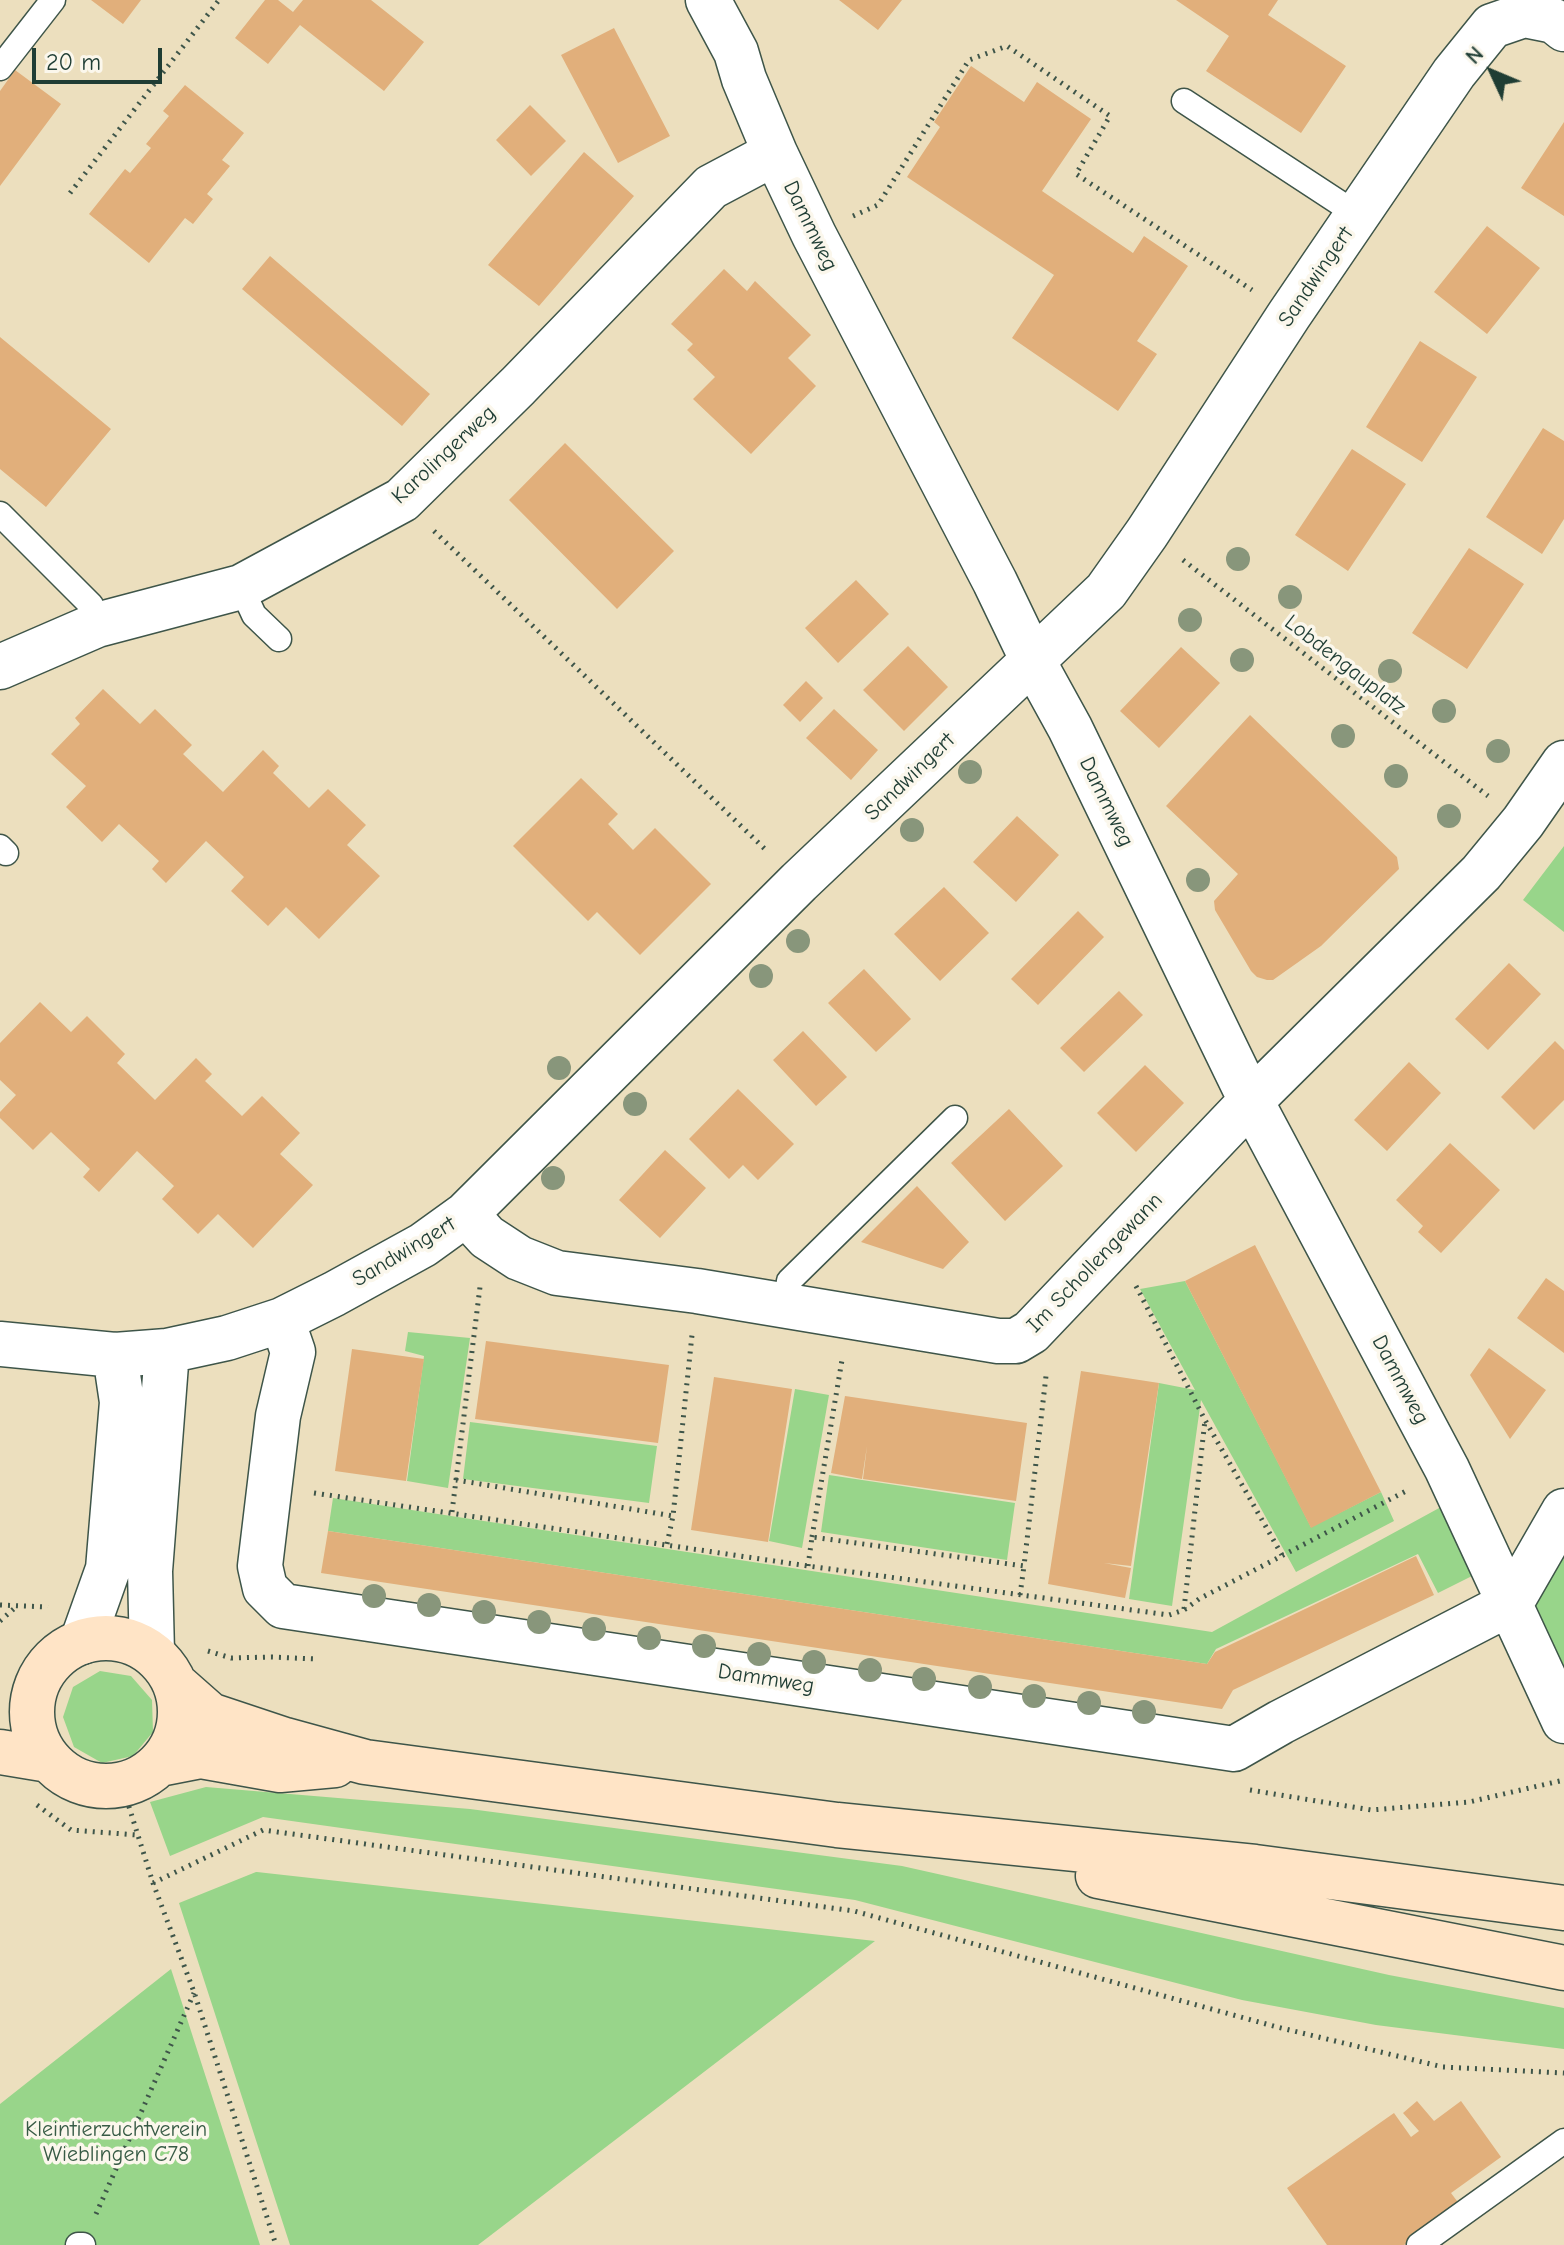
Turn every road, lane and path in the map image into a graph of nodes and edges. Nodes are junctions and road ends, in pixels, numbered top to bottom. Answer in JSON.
{"nodes":[{"id":1,"x":53,"y":0,"type":"edge"},
{"id":2,"x":219,"y":0,"type":"edge"},
{"id":3,"x":708,"y":0,"type":"edge"},
{"id":4,"x":1564,"y":29,"type":"edge"},
{"id":5,"x":0,"y":68,"type":"edge"},
{"id":6,"x":1184,"y":101,"type":"dead end"},
{"id":7,"x":775,"y":153,"type":"junction"},
{"id":8,"x":70,"y":193,"type":"dead end"},
{"id":9,"x":1358,"y":215,"type":"junction"},
{"id":10,"x":814,"y":235,"type":"junction"},
{"id":11,"x":1289,"y":315,"type":"junction"},
{"id":12,"x":402,"y":500,"type":"junction"},
{"id":13,"x":0,"y":514,"type":"edge"},
{"id":14,"x":1147,"y":533,"type":"junction"},
{"id":15,"x":241,"y":587,"type":"junction"},
{"id":16,"x":97,"y":625,"type":"junction"},
{"id":17,"x":279,"y":639,"type":"dead end"},
{"id":18,"x":1032,"y":659,"type":"junction"},
{"id":19,"x":0,"y":667,"type":"edge"},
{"id":20,"x":1564,"y":763,"type":"edge"},
{"id":21,"x":1523,"y":822,"type":"junction"},
{"id":22,"x":799,"y":882,"type":"junction"},
{"id":23,"x":1251,"y":1101,"type":"junction"},
{"id":24,"x":955,"y":1118,"type":"dead end"},
{"id":25,"x":476,"y":1226,"type":"junction"},
{"id":26,"x":1105,"y":1256,"type":"junction"},
{"id":27,"x":697,"y":1291,"type":"junction"},
{"id":28,"x":785,"y":1307,"type":"junction"},
{"id":29,"x":850,"y":1316,"type":"junction"},
{"id":30,"x":282,"y":1320,"type":"junction"},
{"id":31,"x":1031,"y":1332,"type":"junction"},
{"id":32,"x":0,"y":1344,"type":"edge"},
{"id":33,"x":167,"y":1351,"type":"junction"},
{"id":34,"x":115,"y":1355,"type":"junction"},
{"id":35,"x":1205,"y":1420,"type":"junction"},
{"id":36,"x":1447,"y":1469,"type":"junction"},
{"id":37,"x":456,"y":1480,"type":"junction"},
{"id":38,"x":270,"y":1486,"type":"junction"},
{"id":39,"x":1564,"y":1511,"type":"edge"},
{"id":40,"x":452,"y":1512,"type":"junction"},
{"id":41,"x":673,"y":1516,"type":"junction"},
{"id":42,"x":812,"y":1537,"type":"junction"},
{"id":43,"x":667,"y":1544,"type":"junction"},
{"id":44,"x":1282,"y":1555,"type":"junction"},
{"id":45,"x":808,"y":1566,"type":"junction"},
{"id":46,"x":1024,"y":1566,"type":"junction"},
{"id":47,"x":1020,"y":1595,"type":"junction"},
{"id":48,"x":1511,"y":1603,"type":"junction"},
{"id":49,"x":16,"y":1607,"type":"dead end"},
{"id":50,"x":1184,"y":1610,"type":"junction"},
{"id":51,"x":0,"y":1621,"type":"edge"},
{"id":52,"x":82,"y":1642,"type":"junction"},
{"id":53,"x":164,"y":1669,"type":"junction"},
{"id":54,"x":18,"y":1688,"type":"edge"},
{"id":55,"x":1564,"y":1721,"type":"edge"},
{"id":56,"x":0,"y":1752,"type":"edge"},
{"id":57,"x":49,"y":1760,"type":"junction"},
{"id":58,"x":365,"y":1762,"type":"junction"},
{"id":59,"x":160,"y":1764,"type":"junction"},
{"id":60,"x":123,"y":1785,"type":"junction"},
{"id":61,"x":33,"y":1801,"type":"dead end"},
{"id":62,"x":837,"y":1825,"type":"junction"},
{"id":63,"x":137,"y":1835,"type":"junction"},
{"id":64,"x":153,"y":1883,"type":"junction"},
{"id":65,"x":1564,"y":1908,"type":"edge"},
{"id":66,"x":1491,"y":1954,"type":"junction"},
{"id":67,"x":1564,"y":1968,"type":"edge"},
{"id":68,"x":1564,"y":1988,"type":"edge"},
{"id":69,"x":194,"y":1992,"type":"junction"},
{"id":70,"x":1564,"y":2073,"type":"edge"},
{"id":71,"x":1564,"y":2141,"type":"edge"},
{"id":72,"x":81,"y":2244,"type":"edge"},
{"id":73,"x":276,"y":2245,"type":"edge"},
{"id":74,"x":1419,"y":2245,"type":"edge"}],
"edges":[{"from":1,"to":5,"type":"lane"},
{"from":2,"to":8,"type":"path"},
{"from":3,"to":7,"type":"street","name":"Dammweg"},
{"from":4,"to":9,"type":"street","name":"Sandwingert"},
{"from":6,"to":9,"type":"lane"},
{"from":7,"to":10,"type":"street","name":"Dammweg"},
{"from":7,"to":12,"type":"street","name":"Karolingerweg"},
{"from":9,"to":11,"type":"street","name":"Sandwingert"},
{"from":10,"to":11,"type":"path"},
{"from":10,"to":18,"type":"street","name":"Dammweg"},
{"from":11,"to":14,"type":"street","name":"Sandwingert"},
{"from":12,"to":15,"type":"street","name":"Karolingerweg"},
{"from":12,"to":22,"type":"path"},
{"from":13,"to":16,"type":"lane"},
{"from":14,"to":18,"type":"street","name":"Sandwingert"},
{"from":14,"to":21,"type":"path","name":"Lobdengauplatz"},
{"from":15,"to":16,"type":"street","name":"Karolingerweg"},
{"from":15,"to":17,"type":"lane"},
{"from":16,"to":19,"type":"street","name":"Karolingerweg"},
{"from":18,"to":22,"type":"street","name":"Sandwingert"},
{"from":18,"to":23,"type":"street","name":"Dammweg"},
{"from":20,"to":21,"type":"street","name":"Im Schollengewann"},
{"from":21,"to":23,"type":"street","name":"Im Schollengewann"},
{"from":22,"to":25,"type":"street","name":"Sandwingert"},
{"from":23,"to":26,"type":"street","name":"Im Schollengewann"},
{"from":23,"to":36,"type":"street","name":"Dammweg"},
{"from":24,"to":28,"type":"lane"},
{"from":25,"to":27,"type":"street","name":"Im Schollengewann"},
{"from":25,"to":30,"type":"street","name":"Sandwingert"},
{"from":25,"to":37,"type":"path"},
{"from":26,"to":31,"type":"street","name":"Im Schollengewann"},
{"from":26,"to":35,"type":"path"},
{"from":27,"to":28,"type":"street","name":"Im Schollengewann"},
{"from":27,"to":41,"type":"path"},
{"from":28,"to":29,"type":"street","name":"Im Schollengewann"},
{"from":29,"to":31,"type":"street","name":"Im Schollengewann"},
{"from":29,"to":42,"type":"path"},
{"from":30,"to":33,"type":"street","name":"Sandwingert"},
{"from":30,"to":38,"type":"street","name":"Dammweg"},
{"from":31,"to":46,"type":"path"},
{"from":32,"to":34,"type":"street","name":"Sandwingert"},
{"from":33,"to":34,"type":"street","name":"Sandwingert"},
{"from":33,"to":53,"type":"street"},
{"from":34,"to":52,"type":"street"},
{"from":35,"to":44,"type":"path"},
{"from":35,"to":50,"type":"path"},
{"from":36,"to":44,"type":"path"},
{"from":36,"to":48,"type":"street","name":"Dammweg"},
{"from":37,"to":40,"type":"path"},
{"from":37,"to":41,"type":"path"},
{"from":38,"to":40,"type":"path"},
{"from":38,"to":48,"type":"street","name":"Dammweg"},
{"from":39,"to":48,"type":"street"},
{"from":40,"to":43,"type":"path"},
{"from":41,"to":43,"type":"path"},
{"from":42,"to":45,"type":"path"},
{"from":42,"to":46,"type":"path"},
{"from":43,"to":45,"type":"path"},
{"from":44,"to":50,"type":"path"},
{"from":45,"to":47,"type":"path"},
{"from":46,"to":47,"type":"path"},
{"from":47,"to":50,"type":"path"},
{"from":48,"to":55,"type":"street","name":"Dammweg"},
{"from":49,"to":51,"type":"path"},
{"from":52,"to":53,"type":"main road"},
{"from":52,"to":54,"type":"main road"},
{"from":53,"to":58,"type":"main road"},
{"from":53,"to":59,"type":"main road"},
{"from":54,"to":57,"type":"main road"},
{"from":56,"to":57,"type":"main road"},
{"from":57,"to":60,"type":"main road"},
{"from":58,"to":59,"type":"main road"},
{"from":58,"to":62,"type":"main road"},
{"from":59,"to":60,"type":"main road"},
{"from":60,"to":63,"type":"path"},
{"from":61,"to":63,"type":"path"},
{"from":62,"to":65,"type":"main road"},
{"from":62,"to":66,"type":"main road"},
{"from":63,"to":64,"type":"path"},
{"from":64,"to":69,"type":"path"},
{"from":64,"to":70,"type":"path"},
{"from":66,"to":67,"type":"main road"},
{"from":66,"to":68,"type":"main road"},
{"from":69,"to":72,"type":"path"},
{"from":69,"to":73,"type":"path"},
{"from":71,"to":74,"type":"lane"}]}
